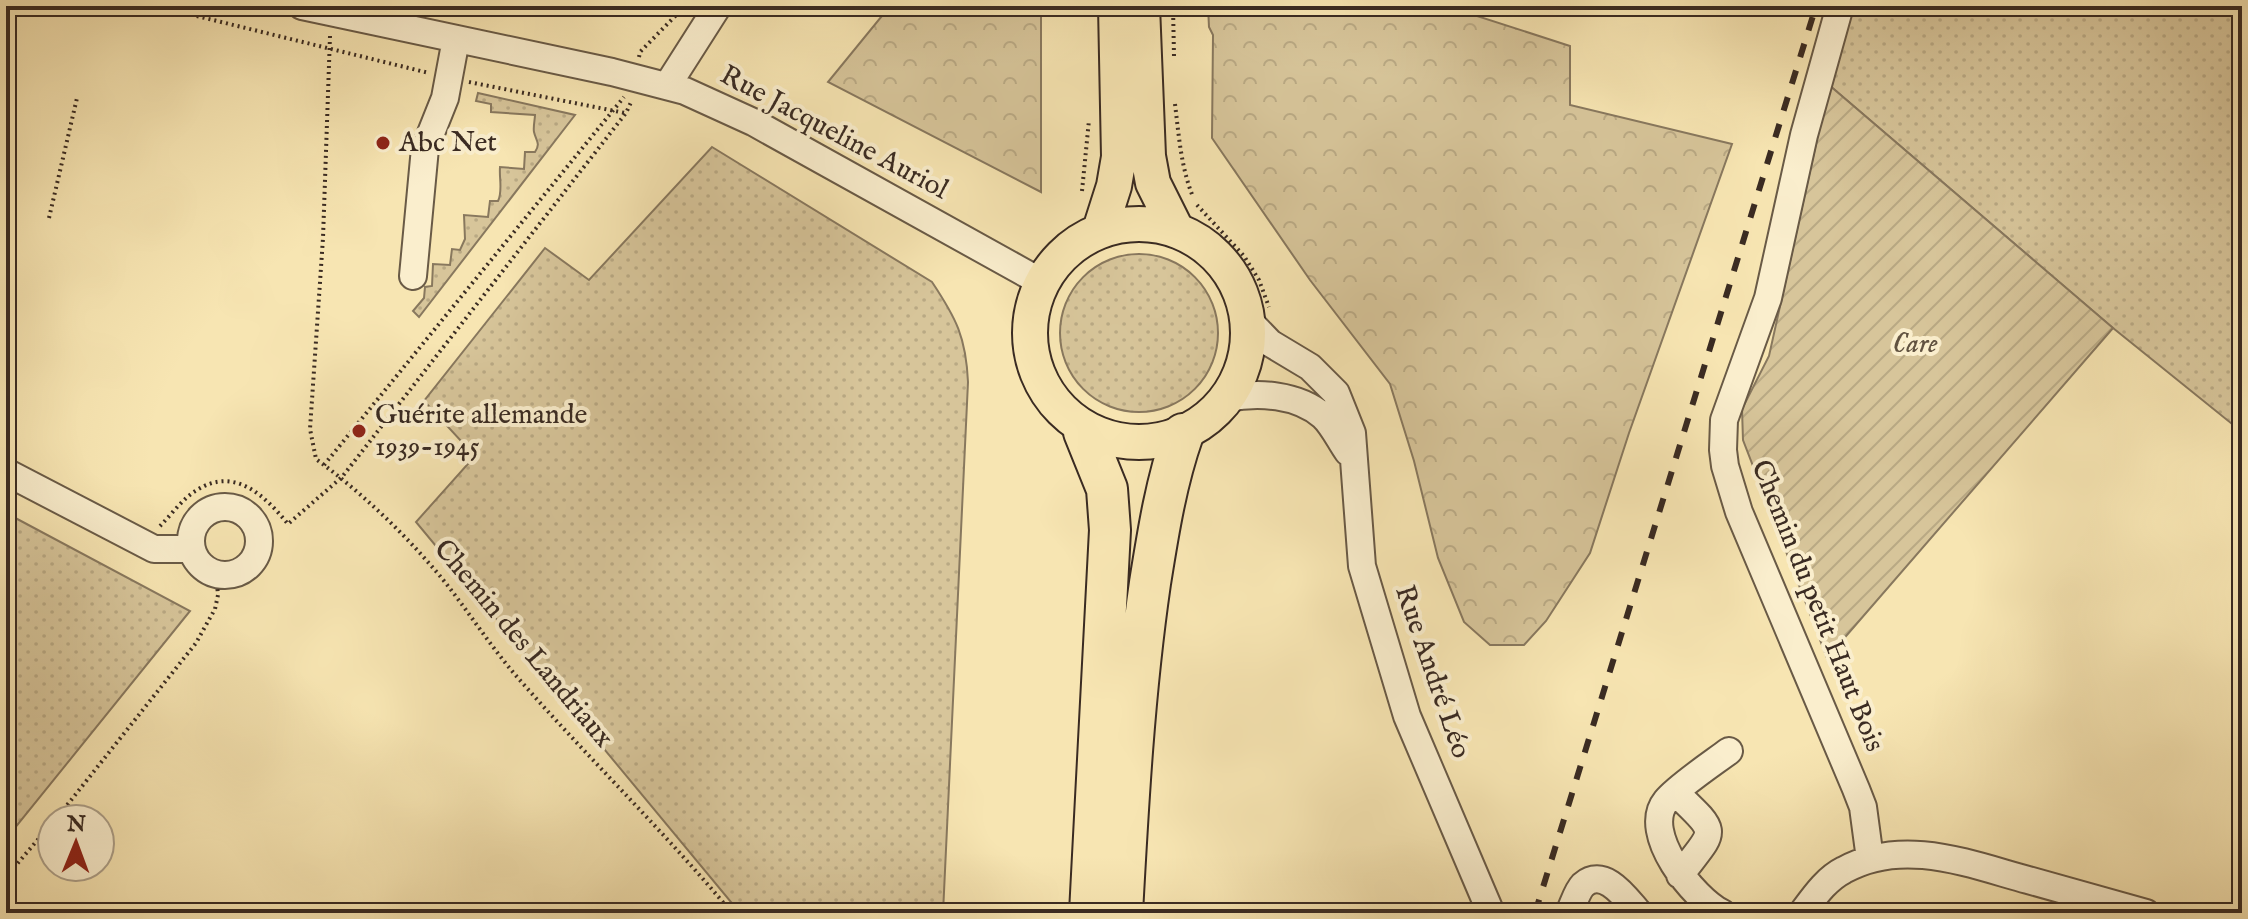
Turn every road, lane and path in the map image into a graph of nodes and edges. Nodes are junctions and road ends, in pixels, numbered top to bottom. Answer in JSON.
{"nodes":[{"id":1,"x":156,"y":6,"type":"edge"},
{"id":2,"x":302,"y":6,"type":"edge"},
{"id":3,"x":685,"y":6,"type":"edge"},
{"id":4,"x":718,"y":6,"type":"edge"},
{"id":5,"x":1116,"y":6,"type":"edge"},
{"id":6,"x":1142,"y":6,"type":"edge"},
{"id":7,"x":1173,"y":6,"type":"edge"},
{"id":8,"x":1840,"y":6,"type":"edge"},
{"id":9,"x":330,"y":32,"type":"dead end"},
{"id":10,"x":456,"y":39,"type":"junction"},
{"id":11,"x":329,"y":47,"type":"junction"},
{"id":12,"x":1174,"y":65,"type":"dead end"},
{"id":13,"x":449,"y":78,"type":"junction"},
{"id":14,"x":667,"y":86,"type":"junction"},
{"id":15,"x":632,"y":89,"type":"junction"},
{"id":16,"x":1175,"y":95,"type":"dead end"},
{"id":17,"x":77,"y":98,"type":"dead end"},
{"id":18,"x":615,"y":111,"type":"junction"},
{"id":19,"x":626,"y":113,"type":"junction"},
{"id":20,"x":1089,"y":119,"type":"dead end"},
{"id":21,"x":1081,"y":198,"type":"dead end"},
{"id":22,"x":49,"y":218,"type":"dead end"},
{"id":23,"x":1176,"y":229,"type":"junction"},
{"id":24,"x":1082,"y":233,"type":"junction"},
{"id":25,"x":413,"y":276,"type":"dead end"},
{"id":26,"x":1043,"y":283,"type":"junction"},
{"id":27,"x":1259,"y":316,"type":"junction"},
{"id":28,"x":1227,"y":398,"type":"junction"},
{"id":29,"x":1084,"y":432,"type":"junction"},
{"id":30,"x":1183,"y":434,"type":"junction"},
{"id":31,"x":1352,"y":458,"type":"junction"},
{"id":32,"x":324,"y":465,"type":"junction"},
{"id":33,"x":6,"y":472,"type":"edge"},
{"id":34,"x":342,"y":477,"type":"junction"},
{"id":35,"x":151,"y":528,"type":"dead end"},
{"id":36,"x":191,"y":549,"type":"junction"},
{"id":37,"x":216,"y":574,"type":"junction"},
{"id":38,"x":1729,"y":751,"type":"dead end"},
{"id":39,"x":1676,"y":793,"type":"junction"},
{"id":40,"x":68,"y":803,"type":"edge"},
{"id":41,"x":36,"y":842,"type":"edge"},
{"id":42,"x":1870,"y":859,"type":"junction"},
{"id":43,"x":1680,"y":875,"type":"junction"},
{"id":44,"x":6,"y":877,"type":"edge"},
{"id":45,"x":1488,"y":905,"type":"edge"},
{"id":46,"x":1636,"y":912,"type":"edge"},
{"id":47,"x":732,"y":913,"type":"edge"},
{"id":48,"x":1090,"y":913,"type":"edge"},
{"id":49,"x":1122,"y":913,"type":"edge"},
{"id":50,"x":1569,"y":913,"type":"edge"},
{"id":51,"x":1722,"y":913,"type":"edge"},
{"id":52,"x":1802,"y":913,"type":"edge"},
{"id":53,"x":2146,"y":913,"type":"edge"}],
"edges":[{"from":1,"to":11,"type":"path"},
{"from":2,"to":10,"type":"street","name":"Rue Jacqueline Auriol"},
{"from":3,"to":15,"type":"path"},
{"from":4,"to":14,"type":"street"},
{"from":5,"to":24,"type":"main road"},
{"from":6,"to":23,"type":"main road"},
{"from":7,"to":12,"type":"path"},
{"from":8,"to":42,"type":"street","name":"Chemin du petit Haut Bois"},
{"from":9,"to":11,"type":"path"},
{"from":10,"to":13,"type":"street"},
{"from":10,"to":15,"type":"street","name":"Rue Jacqueline Auriol"},
{"from":11,"to":13,"type":"path"},
{"from":11,"to":32,"type":"path"},
{"from":13,"to":18,"type":"path"},
{"from":13,"to":25,"type":"street"},
{"from":14,"to":15,"type":"street","name":"Rue Jacqueline Auriol"},
{"from":14,"to":26,"type":"street","name":"Rue Jacqueline Auriol"},
{"from":15,"to":18,"type":"path"},
{"from":15,"to":19,"type":"path"},
{"from":16,"to":27,"type":"path"},
{"from":17,"to":22,"type":"path"},
{"from":18,"to":19,"type":"path"},
{"from":18,"to":32,"type":"path"},
{"from":19,"to":34,"type":"path"},
{"from":20,"to":21,"type":"path"},
{"from":23,"to":24,"type":"main road"},
{"from":23,"to":27,"type":"main road"},
{"from":24,"to":26,"type":"main road"},
{"from":26,"to":29,"type":"main road"},
{"from":27,"to":28,"type":"main road"},
{"from":27,"to":31,"type":"street","name":"Rue André Léo"},
{"from":28,"to":30,"type":"main road"},
{"from":28,"to":31,"type":"street","name":"Rue André Léo"},
{"from":29,"to":30,"type":"main road"},
{"from":29,"to":48,"type":"highway"},
{"from":30,"to":49,"type":"highway"},
{"from":31,"to":45,"type":"street","name":"Rue André Léo"},
{"from":32,"to":34,"type":"path","name":"Chemin des Landriaux"},
{"from":33,"to":36,"type":"street"},
{"from":34,"to":35,"type":"path"},
{"from":34,"to":47,"type":"path","name":"Chemin des Landriaux"},
{"from":36,"to":37,"type":"street"},
{"from":36,"to":37,"type":"street"},
{"from":37,"to":40,"type":"path"},
{"from":38,"to":39,"type":"street"},
{"from":39,"to":43,"type":"street"},
{"from":39,"to":43,"type":"street"},
{"from":41,"to":44,"type":"path"},
{"from":42,"to":52,"type":"street"},
{"from":42,"to":53,"type":"street"},
{"from":43,"to":51,"type":"street"},
{"from":46,"to":50,"type":"street"}]}
